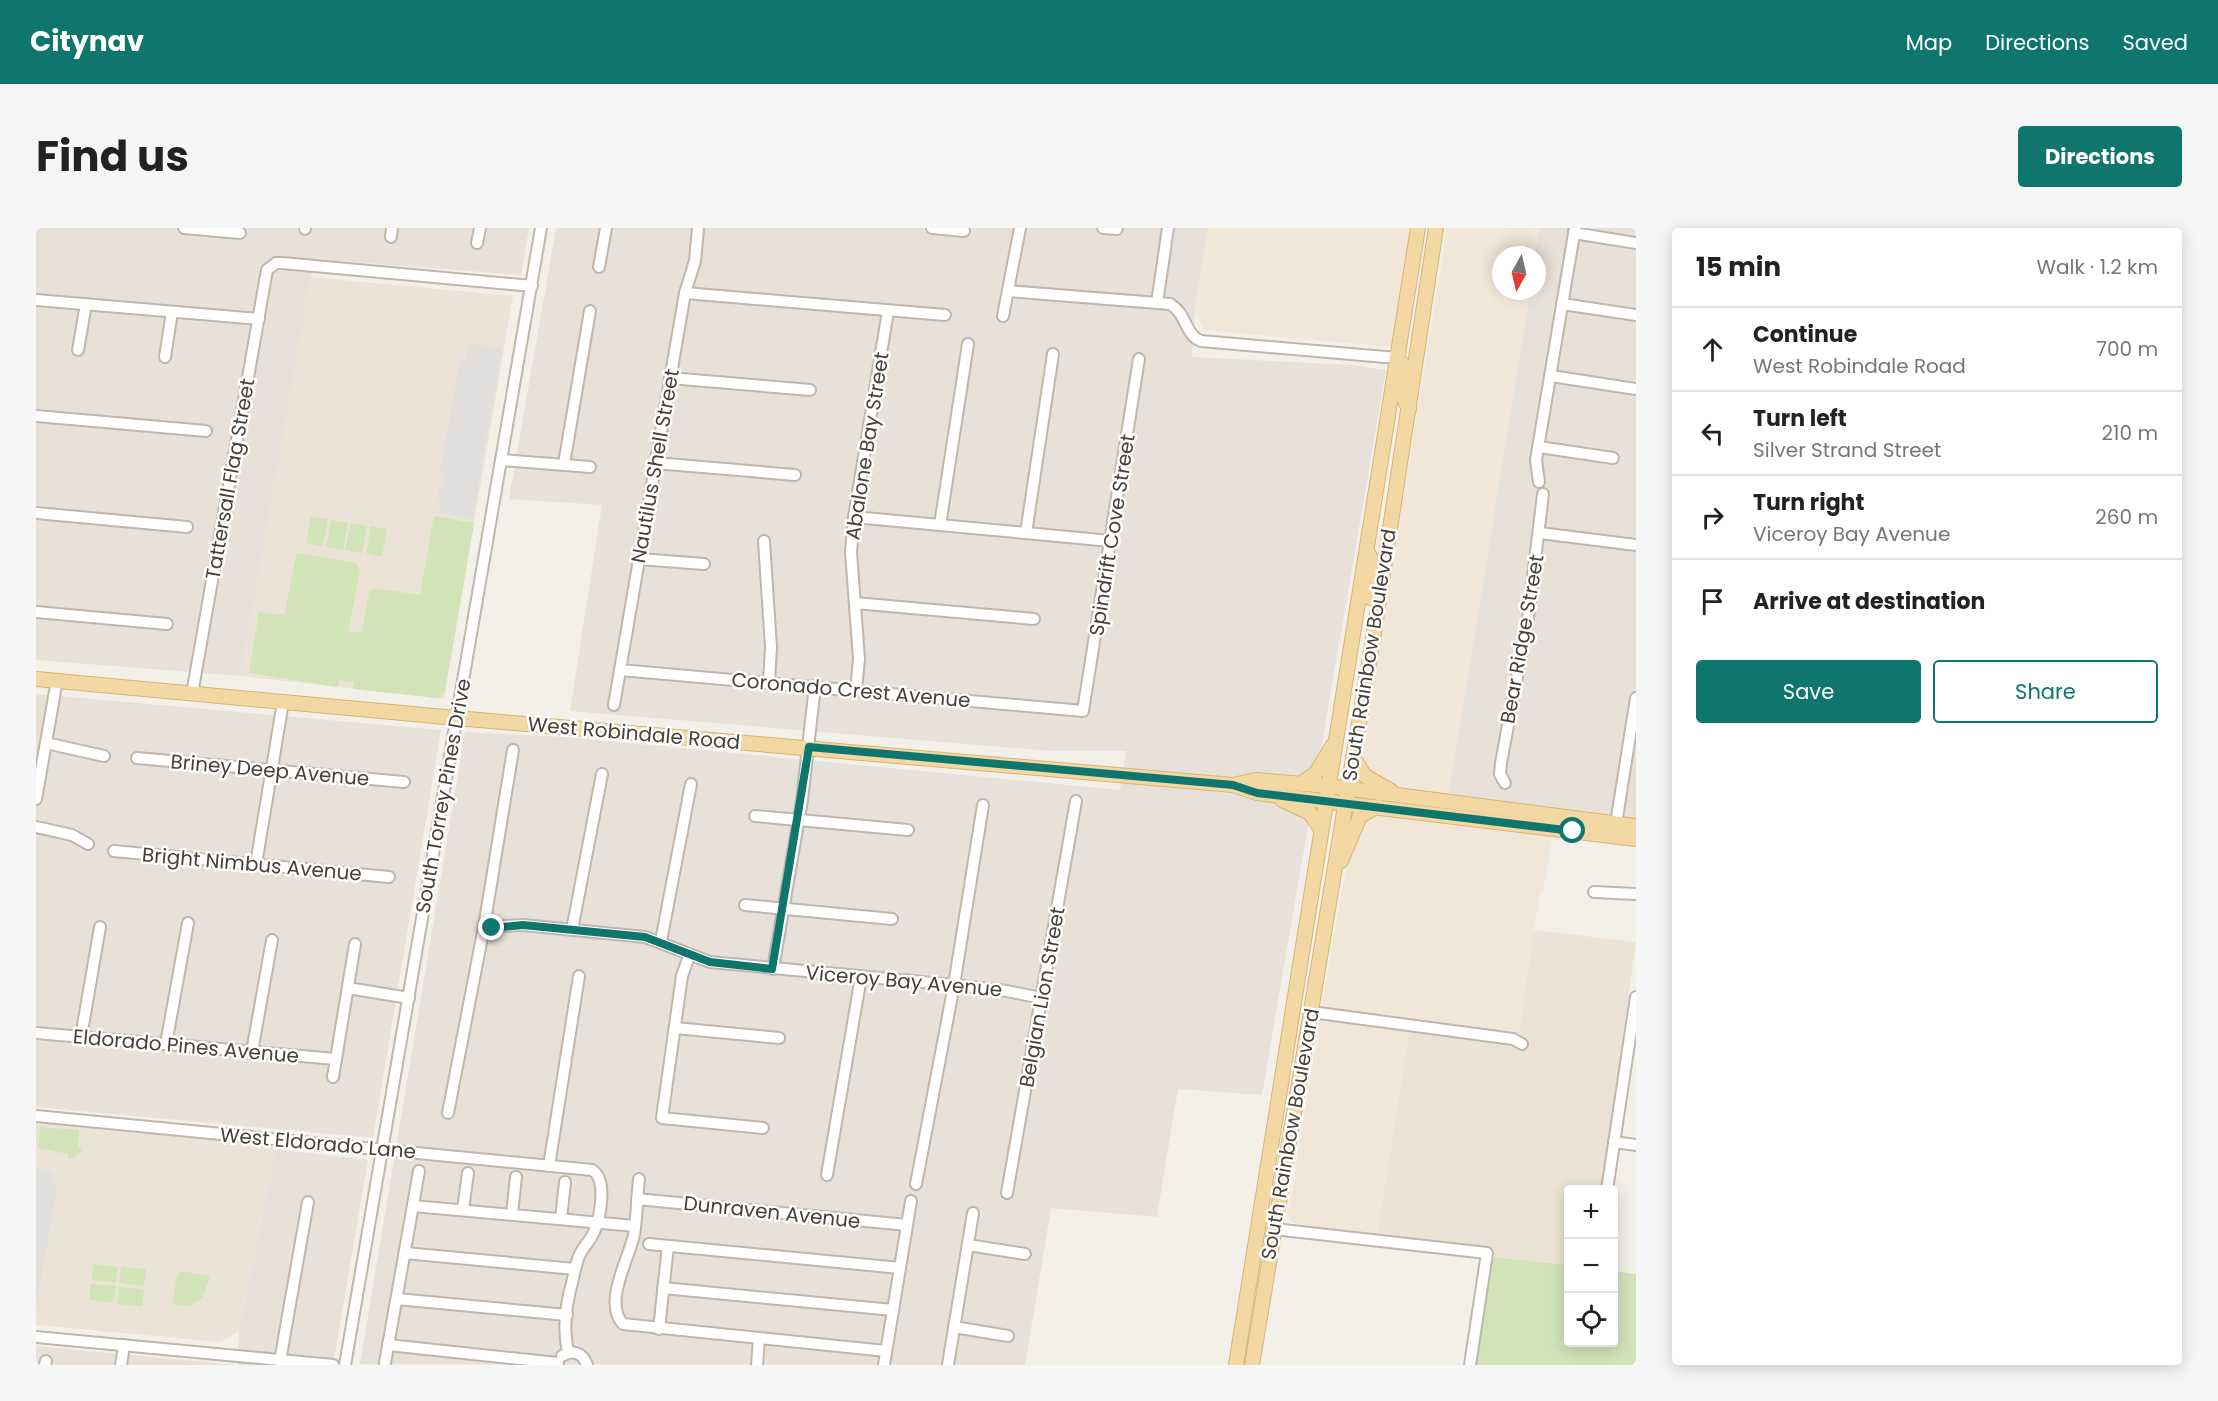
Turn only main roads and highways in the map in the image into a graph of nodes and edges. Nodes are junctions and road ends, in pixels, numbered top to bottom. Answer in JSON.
{"nodes":[{"id":1,"x":1418,"y":228,"type":"edge"},
{"id":2,"x":1436,"y":228,"type":"edge"},
{"id":3,"x":1407,"y":291,"type":"junction"},
{"id":4,"x":1397,"y":358,"type":"junction"},
{"id":5,"x":1417,"y":359,"type":"junction"},
{"id":6,"x":1409,"y":409,"type":"junction"},
{"id":7,"x":1378,"y":482,"type":"junction"},
{"id":8,"x":1387,"y":546,"type":"junction"},
{"id":9,"x":1367,"y":550,"type":"junction"},
{"id":10,"x":1374,"y":630,"type":"junction"},
{"id":11,"x":36,"y":679,"type":"edge"},
{"id":12,"x":1336,"y":741,"type":"junction"},
{"id":13,"x":1353,"y":757,"type":"junction"},
{"id":14,"x":1301,"y":784,"type":"junction"},
{"id":15,"x":1233,"y":785,"type":"junction"},
{"id":16,"x":1257,"y":793,"type":"junction"},
{"id":17,"x":1327,"y":793,"type":"junction"},
{"id":18,"x":1346,"y":795,"type":"junction"},
{"id":19,"x":1404,"y":797,"type":"junction"},
{"id":20,"x":1378,"y":806,"type":"junction"},
{"id":21,"x":1503,"y":809,"type":"junction"},
{"id":22,"x":1459,"y":816,"type":"junction"},
{"id":23,"x":1636,"y":826,"type":"edge"},
{"id":24,"x":1321,"y":830,"type":"junction"},
{"id":25,"x":1616,"y":830,"type":"junction"},
{"id":26,"x":1636,"y":838,"type":"edge"},
{"id":27,"x":1330,"y":885,"type":"junction"},
{"id":28,"x":1301,"y":950,"type":"junction"},
{"id":29,"x":1291,"y":1011,"type":"junction"},
{"id":30,"x":1311,"y":1012,"type":"junction"},
{"id":31,"x":1301,"y":1068,"type":"junction"},
{"id":32,"x":1264,"y":1179,"type":"junction"},
{"id":33,"x":1274,"y":1229,"type":"junction"},
{"id":34,"x":1254,"y":1242,"type":"junction"},
{"id":35,"x":1263,"y":1289,"type":"junction"},
{"id":36,"x":1236,"y":1365,"type":"edge"},
{"id":37,"x":1252,"y":1365,"type":"edge"}],
"edges":[{"from":1,"to":3,"type":"main road","name":"South Rainbow Boulevard"},
{"from":2,"to":5,"type":"main road","name":"South Rainbow Boulevard"},
{"from":3,"to":4,"type":"main road","name":"South Rainbow Boulevard"},
{"from":3,"to":5,"type":"main road"},
{"from":4,"to":6,"type":"main road"},
{"from":4,"to":7,"type":"main road","name":"South Rainbow Boulevard"},
{"from":5,"to":6,"type":"main road","name":"South Rainbow Boulevard"},
{"from":6,"to":8,"type":"main road","name":"South Rainbow Boulevard"},
{"from":7,"to":8,"type":"main road"},
{"from":7,"to":9,"type":"main road","name":"South Rainbow Boulevard"},
{"from":8,"to":10,"type":"main road","name":"South Rainbow Boulevard"},
{"from":9,"to":10,"type":"main road"},
{"from":9,"to":12,"type":"main road","name":"South Rainbow Boulevard"},
{"from":10,"to":13,"type":"main road","name":"South Rainbow Boulevard"},
{"from":11,"to":15,"type":"main road","name":"West Robindale Road"},
{"from":12,"to":14,"type":"main road"},
{"from":12,"to":17,"type":"main road","name":"South Rainbow Boulevard"},
{"from":13,"to":18,"type":"main road","name":"South Rainbow Boulevard"},
{"from":13,"to":19,"type":"main road"},
{"from":14,"to":15,"type":"main road","name":"West Robindale Road"},
{"from":14,"to":17,"type":"main road","name":"West Robindale Road"},
{"from":15,"to":16,"type":"main road","name":"West Robindale Road"},
{"from":16,"to":17,"type":"main road","name":"West Robindale Road"},
{"from":16,"to":24,"type":"main road"},
{"from":17,"to":18,"type":"main road","name":"West Robindale Road"},
{"from":17,"to":24,"type":"main road","name":"South Rainbow Boulevard"},
{"from":18,"to":19,"type":"main road","name":"West Robindale Road"},
{"from":18,"to":20,"type":"main road","name":"West Robindale Road"},
{"from":18,"to":27,"type":"main road","name":"South Rainbow Boulevard"},
{"from":19,"to":21,"type":"main road","name":"West Robindale Road"},
{"from":20,"to":22,"type":"main road","name":"West Robindale Road"},
{"from":20,"to":27,"type":"main road"},
{"from":21,"to":22,"type":"main road"},
{"from":21,"to":25,"type":"main road","name":"West Robindale Road"},
{"from":22,"to":25,"type":"main road","name":"West Robindale Road"},
{"from":23,"to":25,"type":"main road","name":"West Robindale Road"},
{"from":24,"to":28,"type":"main road","name":"South Rainbow Boulevard"},
{"from":25,"to":26,"type":"main road","name":"West Robindale Road"},
{"from":27,"to":30,"type":"main road","name":"South Rainbow Boulevard"},
{"from":28,"to":29,"type":"main road","name":"South Rainbow Boulevard"},
{"from":28,"to":30,"type":"main road"},
{"from":29,"to":31,"type":"main road"},
{"from":29,"to":32,"type":"main road","name":"South Rainbow Boulevard"},
{"from":30,"to":31,"type":"main road","name":"South Rainbow Boulevard"},
{"from":31,"to":33,"type":"main road","name":"South Rainbow Boulevard"},
{"from":32,"to":33,"type":"main road"},
{"from":32,"to":34,"type":"main road","name":"South Rainbow Boulevard"},
{"from":33,"to":35,"type":"main road","name":"South Rainbow Boulevard"},
{"from":34,"to":35,"type":"main road"},
{"from":34,"to":36,"type":"main road","name":"South Rainbow Boulevard"},
{"from":35,"to":37,"type":"main road","name":"South Rainbow Boulevard"}]}
